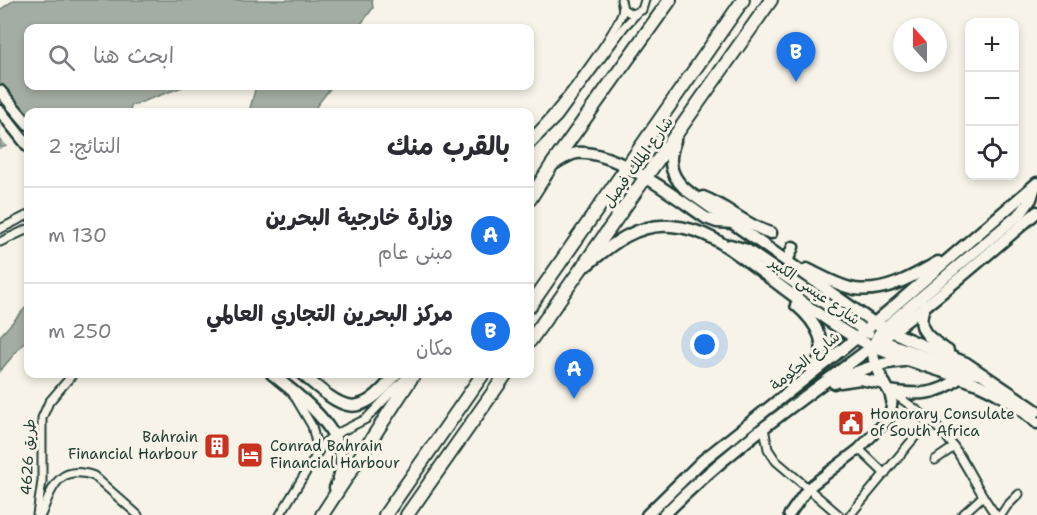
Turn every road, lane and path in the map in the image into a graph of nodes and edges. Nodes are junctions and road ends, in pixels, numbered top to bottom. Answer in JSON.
{"nodes":[{"id":1,"x":621,"y":0,"type":"edge"},
{"id":2,"x":645,"y":0,"type":"edge"},
{"id":3,"x":670,"y":0,"type":"edge"},
{"id":4,"x":743,"y":0,"type":"edge"},
{"id":5,"x":771,"y":0,"type":"edge"},
{"id":6,"x":623,"y":9,"type":"junction"},
{"id":7,"x":636,"y":14,"type":"junction"},
{"id":8,"x":0,"y":91,"type":"edge"},
{"id":9,"x":0,"y":111,"type":"edge"},
{"id":10,"x":24,"y":119,"type":"edge"},
{"id":11,"x":680,"y":130,"type":"junction"},
{"id":12,"x":534,"y":134,"type":"edge"},
{"id":13,"x":534,"y":141,"type":"edge"},
{"id":14,"x":24,"y":142,"type":"edge"},
{"id":15,"x":551,"y":166,"type":"junction"},
{"id":16,"x":626,"y":166,"type":"junction"},
{"id":17,"x":644,"y":177,"type":"junction"},
{"id":18,"x":1036,"y":184,"type":"edge"},
{"id":19,"x":534,"y":193,"type":"edge"},
{"id":20,"x":690,"y":193,"type":"junction"},
{"id":21,"x":1037,"y":212,"type":"edge"},
{"id":22,"x":24,"y":218,"type":"edge"},
{"id":23,"x":734,"y":224,"type":"junction"},
{"id":24,"x":0,"y":229,"type":"edge"},
{"id":25,"x":24,"y":231,"type":"edge"},
{"id":26,"x":771,"y":233,"type":"dead end"},
{"id":27,"x":0,"y":242,"type":"edge"},
{"id":28,"x":793,"y":247,"type":"dead end"},
{"id":29,"x":961,"y":249,"type":"junction"},
{"id":30,"x":777,"y":253,"type":"junction"},
{"id":31,"x":789,"y":262,"type":"junction"},
{"id":32,"x":580,"y":270,"type":"junction"},
{"id":33,"x":767,"y":270,"type":"junction"},
{"id":34,"x":778,"y":278,"type":"junction"},
{"id":35,"x":786,"y":290,"type":"junction"},
{"id":36,"x":534,"y":300,"type":"edge"},
{"id":37,"x":925,"y":305,"type":"junction"},
{"id":38,"x":534,"y":335,"type":"edge"},
{"id":39,"x":860,"y":335,"type":"junction"},
{"id":40,"x":880,"y":335,"type":"junction"},
{"id":41,"x":908,"y":361,"type":"junction"},
{"id":42,"x":966,"y":363,"type":"junction"},
{"id":43,"x":876,"y":365,"type":"junction"},
{"id":44,"x":982,"y":374,"type":"junction"},
{"id":45,"x":70,"y":378,"type":"edge"},
{"id":46,"x":277,"y":378,"type":"edge"},
{"id":47,"x":307,"y":378,"type":"edge"},
{"id":48,"x":392,"y":378,"type":"edge"},
{"id":49,"x":405,"y":378,"type":"edge"},
{"id":50,"x":411,"y":378,"type":"edge"},
{"id":51,"x":480,"y":378,"type":"edge"},
{"id":52,"x":503,"y":378,"type":"edge"},
{"id":53,"x":959,"y":378,"type":"junction"},
{"id":54,"x":834,"y":383,"type":"junction"},
{"id":55,"x":887,"y":387,"type":"junction"},
{"id":56,"x":291,"y":390,"type":"junction"},
{"id":57,"x":813,"y":390,"type":"junction"},
{"id":58,"x":1026,"y":401,"type":"junction"},
{"id":59,"x":777,"y":402,"type":"junction"},
{"id":60,"x":1037,"y":406,"type":"edge"},
{"id":61,"x":1035,"y":417,"type":"edge"},
{"id":62,"x":929,"y":420,"type":"junction"},
{"id":63,"x":764,"y":428,"type":"junction"},
{"id":64,"x":334,"y":435,"type":"junction"},
{"id":65,"x":954,"y":447,"type":"junction"},
{"id":66,"x":859,"y":449,"type":"junction"},
{"id":67,"x":315,"y":455,"type":"junction"},
{"id":68,"x":935,"y":460,"type":"dead end"},
{"id":69,"x":885,"y":474,"type":"junction"},
{"id":70,"x":808,"y":489,"type":"junction"},
{"id":71,"x":1020,"y":494,"type":"dead end"},
{"id":72,"x":982,"y":497,"type":"junction"},
{"id":73,"x":853,"y":514,"type":"edge"},
{"id":74,"x":39,"y":515,"type":"edge"},
{"id":75,"x":138,"y":515,"type":"edge"},
{"id":76,"x":280,"y":515,"type":"edge"},
{"id":77,"x":322,"y":515,"type":"edge"},
{"id":78,"x":385,"y":515,"type":"edge"},
{"id":79,"x":407,"y":515,"type":"edge"},
{"id":80,"x":646,"y":515,"type":"edge"},
{"id":81,"x":664,"y":515,"type":"edge"},
{"id":82,"x":789,"y":515,"type":"edge"},
{"id":83,"x":839,"y":515,"type":"edge"},
{"id":84,"x":962,"y":515,"type":"edge"},
{"id":85,"x":996,"y":515,"type":"edge"},
{"id":86,"x":1001,"y":515,"type":"edge"}],
"edges":[{"from":1,"to":6,"type":"street"},
{"from":2,"to":7,"type":"street"},
{"from":3,"to":15,"type":"highway"},
{"from":4,"to":16,"type":"highway","name":"شارع الملك فيصل"},
{"from":5,"to":11,"type":"highway","name":"شارع الملك فيصل"},
{"from":6,"to":7,"type":"street"},
{"from":6,"to":12,"type":"street"},
{"from":7,"to":13,"type":"street"},
{"from":8,"to":10,"type":"main road"},
{"from":9,"to":14,"type":"main road"},
{"from":11,"to":17,"type":"highway","name":"شارع الملك فيصل"},
{"from":11,"to":20,"type":"main road","name":"شارع عيسى الكبير"},
{"from":15,"to":16,"type":"main road","name":"شارع عيسى الكبير"},
{"from":15,"to":19,"type":"highway"},
{"from":16,"to":17,"type":"main road","name":"شارع عيسى الكبير"},
{"from":16,"to":36,"type":"highway","name":"شارع الملك فيصل"},
{"from":17,"to":23,"type":"main road","name":"شارع عيسى الكبير"},
{"from":17,"to":32,"type":"highway","name":"شارع الملك فيصل"},
{"from":18,"to":29,"type":"main road","name":"شارع الحكومة"},
{"from":18,"to":40,"type":"main road"},
{"from":20,"to":23,"type":"main road","name":"شارع عيسى الكبير"},
{"from":20,"to":26,"type":"main road"},
{"from":21,"to":37,"type":"main road","name":"شارع الحكومة"},
{"from":22,"to":24,"type":"street"},
{"from":23,"to":30,"type":"main road","name":"شارع عيسى الكبير"},
{"from":25,"to":27,"type":"street"},
{"from":28,"to":31,"type":"main road"},
{"from":29,"to":31,"type":"main road"},
{"from":29,"to":40,"type":"main road","name":"شارع الحكومة"},
{"from":30,"to":31,"type":"main road","name":"شارع عيسى الكبير"},
{"from":30,"to":33,"type":"main road"},
{"from":31,"to":34,"type":"main road"},
{"from":31,"to":40,"type":"main road","name":"شارع عيسى الكبير"},
{"from":32,"to":33,"type":"main road","name":"شارع عيسى الكبير"},
{"from":32,"to":38,"type":"highway","name":"شارع الملك فيصل"},
{"from":33,"to":34,"type":"main road","name":"شارع عيسى الكبير"},
{"from":34,"to":35,"type":"main road","name":"شارع عيسى الكبير"},
{"from":34,"to":39,"type":"main road"},
{"from":35,"to":39,"type":"main road","name":"شارع عيسى الكبير"},
{"from":35,"to":59,"type":"main road"},
{"from":37,"to":40,"type":"main road","name":"شارع الحكومة"},
{"from":37,"to":42,"type":"main road"},
{"from":39,"to":40,"type":"main road"},
{"from":39,"to":59,"type":"main road","name":"شارع الحكومة"},
{"from":40,"to":41,"type":"main road","name":"شارع عيسى الكبير"},
{"from":40,"to":42,"type":"main road","name":"شارع عيسى الكبير"},
{"from":40,"to":43,"type":"main road"},
{"from":40,"to":44,"type":"main road"},
{"from":40,"to":57,"type":"main road","name":"شارع الحكومة"},
{"from":41,"to":43,"type":"main road"},
{"from":41,"to":53,"type":"main road","name":"شارع عيسى الكبير"},
{"from":42,"to":44,"type":"main road","name":"شارع عيسى الكبير"},
{"from":43,"to":54,"type":"main road"},
{"from":43,"to":55,"type":"main road"},
{"from":44,"to":58,"type":"main road","name":"شارع عيسى الكبير"},
{"from":45,"to":74,"type":"street","name":"طريق 4626"},
{"from":46,"to":56,"type":"main road"},
{"from":47,"to":48,"type":"main road"},
{"from":49,"to":64,"type":"street"},
{"from":50,"to":77,"type":"highway"},
{"from":51,"to":78,"type":"highway"},
{"from":52,"to":79,"type":"highway"},
{"from":53,"to":55,"type":"main road"},
{"from":53,"to":61,"type":"main road","name":"شارع عيسى الكبير"},
{"from":54,"to":55,"type":"main road"},
{"from":54,"to":57,"type":"main road"},
{"from":55,"to":62,"type":"street"},
{"from":55,"to":66,"type":"street"},
{"from":56,"to":64,"type":"main road"},
{"from":56,"to":67,"type":"street"},
{"from":57,"to":63,"type":"main road","name":"شارع الحكومة"},
{"from":58,"to":60,"type":"street"},
{"from":58,"to":61,"type":"main road","name":"شارع عيسى الكبير"},
{"from":59,"to":80,"type":"main road","name":"شارع الحكومة"},
{"from":62,"to":65,"type":"street"},
{"from":62,"to":69,"type":"street"},
{"from":63,"to":70,"type":"street"},
{"from":63,"to":81,"type":"main road","name":"شارع الحكومة"},
{"from":64,"to":67,"type":"street"},
{"from":64,"to":77,"type":"main road"},
{"from":65,"to":68,"type":"street"},
{"from":65,"to":72,"type":"street"},
{"from":66,"to":69,"type":"street"},
{"from":66,"to":70,"type":"street"},
{"from":67,"to":76,"type":"street"},
{"from":69,"to":73,"type":"street"},
{"from":70,"to":82,"type":"street"},
{"from":70,"to":83,"type":"street"},
{"from":71,"to":86,"type":"street"},
{"from":72,"to":84,"type":"street"},
{"from":72,"to":85,"type":"street"},
{"from":74,"to":75,"type":"street","name":"طريق 4626"}]}
